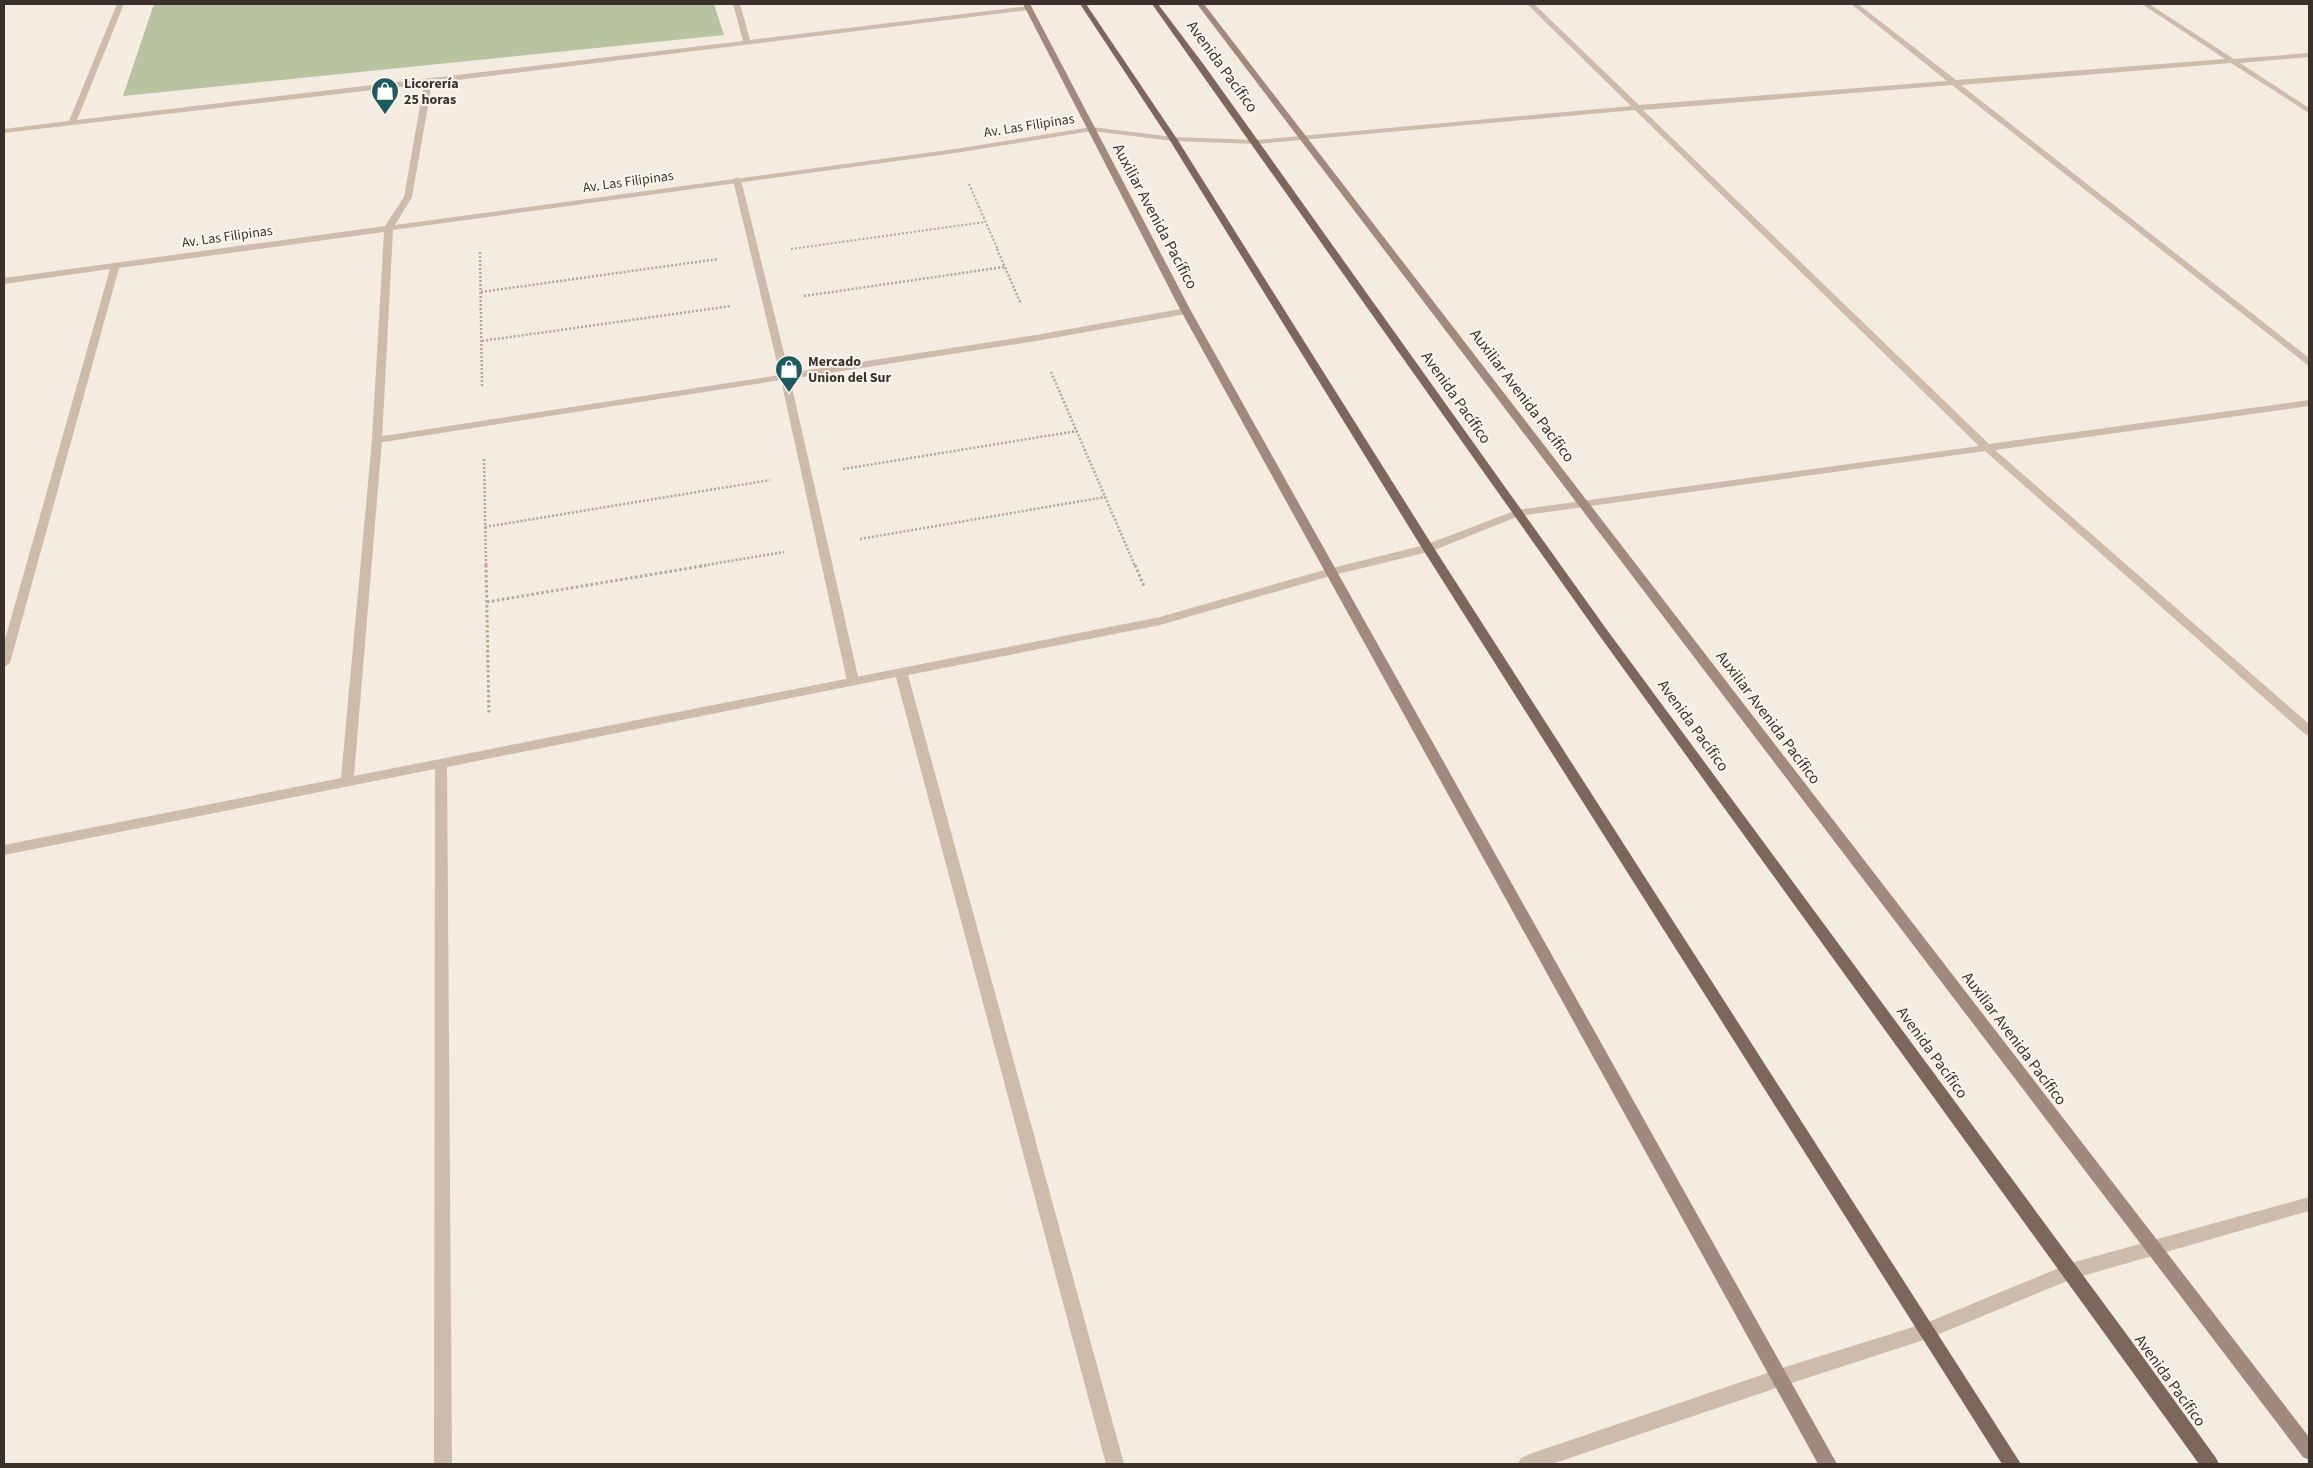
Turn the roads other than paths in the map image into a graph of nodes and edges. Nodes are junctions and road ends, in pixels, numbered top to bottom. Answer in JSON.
{"nodes":[{"id":1,"x":120,"y":4,"type":"edge"},
{"id":2,"x":736,"y":4,"type":"edge"},
{"id":3,"x":1083,"y":4,"type":"edge"},
{"id":4,"x":1155,"y":4,"type":"edge"},
{"id":5,"x":1201,"y":4,"type":"edge"},
{"id":6,"x":1530,"y":4,"type":"edge"},
{"id":7,"x":1854,"y":4,"type":"edge"},
{"id":8,"x":2145,"y":4,"type":"edge"},
{"id":9,"x":1028,"y":6,"type":"edge"},
{"id":10,"x":747,"y":43,"type":"junction"},
{"id":11,"x":2309,"y":55,"type":"edge"},
{"id":12,"x":2234,"y":60,"type":"junction"},
{"id":13,"x":428,"y":81,"type":"junction"},
{"id":14,"x":1956,"y":83,"type":"junction"},
{"id":15,"x":1635,"y":108,"type":"junction"},
{"id":16,"x":2309,"y":111,"type":"edge"},
{"id":17,"x":72,"y":123,"type":"junction"},
{"id":18,"x":1092,"y":129,"type":"junction"},
{"id":19,"x":4,"y":131,"type":"edge"},
{"id":20,"x":1304,"y":138,"type":"junction"},
{"id":21,"x":1173,"y":139,"type":"junction"},
{"id":22,"x":1257,"y":142,"type":"junction"},
{"id":23,"x":737,"y":180,"type":"junction"},
{"id":24,"x":389,"y":228,"type":"junction"},
{"id":25,"x":115,"y":266,"type":"junction"},
{"id":26,"x":4,"y":281,"type":"edge"},
{"id":27,"x":1186,"y":311,"type":"junction"},
{"id":28,"x":2309,"y":363,"type":"edge"},
{"id":29,"x":786,"y":377,"type":"junction"},
{"id":30,"x":2309,"y":404,"type":"edge"},
{"id":31,"x":377,"y":440,"type":"junction"},
{"id":32,"x":1986,"y":447,"type":"junction"},
{"id":33,"x":1584,"y":503,"type":"junction"},
{"id":34,"x":1517,"y":513,"type":"junction"},
{"id":35,"x":1428,"y":548,"type":"junction"},
{"id":36,"x":1332,"y":572,"type":"junction"},
{"id":37,"x":4,"y":663,"type":"edge"},
{"id":38,"x":901,"y":672,"type":"junction"},
{"id":39,"x":854,"y":681,"type":"junction"},
{"id":40,"x":2309,"y":731,"type":"edge"},
{"id":41,"x":441,"y":763,"type":"junction"},
{"id":42,"x":347,"y":782,"type":"junction"},
{"id":43,"x":4,"y":850,"type":"edge"},
{"id":44,"x":2309,"y":1204,"type":"edge"},
{"id":45,"x":2154,"y":1248,"type":"junction"},
{"id":46,"x":2071,"y":1271,"type":"junction"},
{"id":47,"x":1927,"y":1332,"type":"junction"},
{"id":48,"x":1779,"y":1378,"type":"junction"},
{"id":49,"x":2309,"y":1451,"type":"edge"},
{"id":50,"x":443,"y":1464,"type":"edge"},
{"id":51,"x":1115,"y":1464,"type":"edge"},
{"id":52,"x":1527,"y":1464,"type":"edge"},
{"id":53,"x":1828,"y":1464,"type":"edge"},
{"id":54,"x":2012,"y":1464,"type":"edge"},
{"id":55,"x":2210,"y":1464,"type":"edge"}],
"edges":[{"from":1,"to":17,"type":"street"},
{"from":2,"to":10,"type":"street"},
{"from":3,"to":21,"type":"main road"},
{"from":4,"to":22,"type":"main road","name":"Avenida Pacífico"},
{"from":5,"to":20,"type":"main road","name":"Auxiliar Avenida Pacífico"},
{"from":6,"to":15,"type":"street"},
{"from":7,"to":14,"type":"street"},
{"from":8,"to":12,"type":"street"},
{"from":9,"to":10,"type":"street"},
{"from":9,"to":18,"type":"main road","name":"Auxiliar Avenida Pacífico"},
{"from":10,"to":13,"type":"street"},
{"from":11,"to":12,"type":"street","name":"Av. Las Filipinas"},
{"from":12,"to":14,"type":"street","name":"Av. Las Filipinas"},
{"from":12,"to":16,"type":"street"},
{"from":13,"to":17,"type":"street"},
{"from":13,"to":24,"type":"street"},
{"from":14,"to":15,"type":"street","name":"Av. Las Filipinas"},
{"from":14,"to":28,"type":"street"},
{"from":15,"to":20,"type":"street","name":"Av. Las Filipinas"},
{"from":15,"to":32,"type":"street"},
{"from":17,"to":19,"type":"street"},
{"from":18,"to":21,"type":"street","name":"Av. Las Filipinas"},
{"from":18,"to":23,"type":"street","name":"Av. Las Filipinas"},
{"from":18,"to":27,"type":"main road","name":"Auxiliar Avenida Pacífico"},
{"from":20,"to":22,"type":"street","name":"Av. Las Filipinas"},
{"from":20,"to":33,"type":"main road","name":"Auxiliar Avenida Pacífico"},
{"from":21,"to":22,"type":"street","name":"Av. Las Filipinas"},
{"from":21,"to":35,"type":"main road"},
{"from":22,"to":34,"type":"main road","name":"Avenida Pacífico"},
{"from":23,"to":24,"type":"street","name":"Av. Las Filipinas"},
{"from":23,"to":29,"type":"street"},
{"from":24,"to":25,"type":"street","name":"Av. Las Filipinas"},
{"from":24,"to":31,"type":"street"},
{"from":25,"to":26,"type":"street","name":"Av. Las Filipinas"},
{"from":25,"to":37,"type":"street"},
{"from":27,"to":29,"type":"street"},
{"from":27,"to":36,"type":"main road","name":"Auxiliar Avenida Pacífico"},
{"from":29,"to":31,"type":"street"},
{"from":29,"to":39,"type":"street"},
{"from":30,"to":32,"type":"street"},
{"from":31,"to":42,"type":"street"},
{"from":32,"to":33,"type":"street"},
{"from":32,"to":40,"type":"street"},
{"from":33,"to":34,"type":"street"},
{"from":33,"to":45,"type":"main road","name":"Auxiliar Avenida Pacífico"},
{"from":34,"to":35,"type":"street"},
{"from":34,"to":46,"type":"main road","name":"Avenida Pacífico"},
{"from":35,"to":36,"type":"street"},
{"from":35,"to":47,"type":"main road"},
{"from":36,"to":38,"type":"street"},
{"from":36,"to":48,"type":"main road","name":"Auxiliar Avenida Pacífico"},
{"from":38,"to":39,"type":"street"},
{"from":38,"to":51,"type":"street"},
{"from":39,"to":41,"type":"street"},
{"from":41,"to":42,"type":"street"},
{"from":41,"to":50,"type":"street"},
{"from":42,"to":43,"type":"street"},
{"from":44,"to":45,"type":"street"},
{"from":45,"to":46,"type":"street"},
{"from":45,"to":49,"type":"main road","name":"Auxiliar Avenida Pacífico"},
{"from":46,"to":47,"type":"street"},
{"from":46,"to":55,"type":"main road","name":"Avenida Pacífico"},
{"from":47,"to":48,"type":"street"},
{"from":47,"to":54,"type":"main road"},
{"from":48,"to":52,"type":"street"},
{"from":48,"to":53,"type":"main road","name":"Auxiliar Avenida Pacífico"}]}
